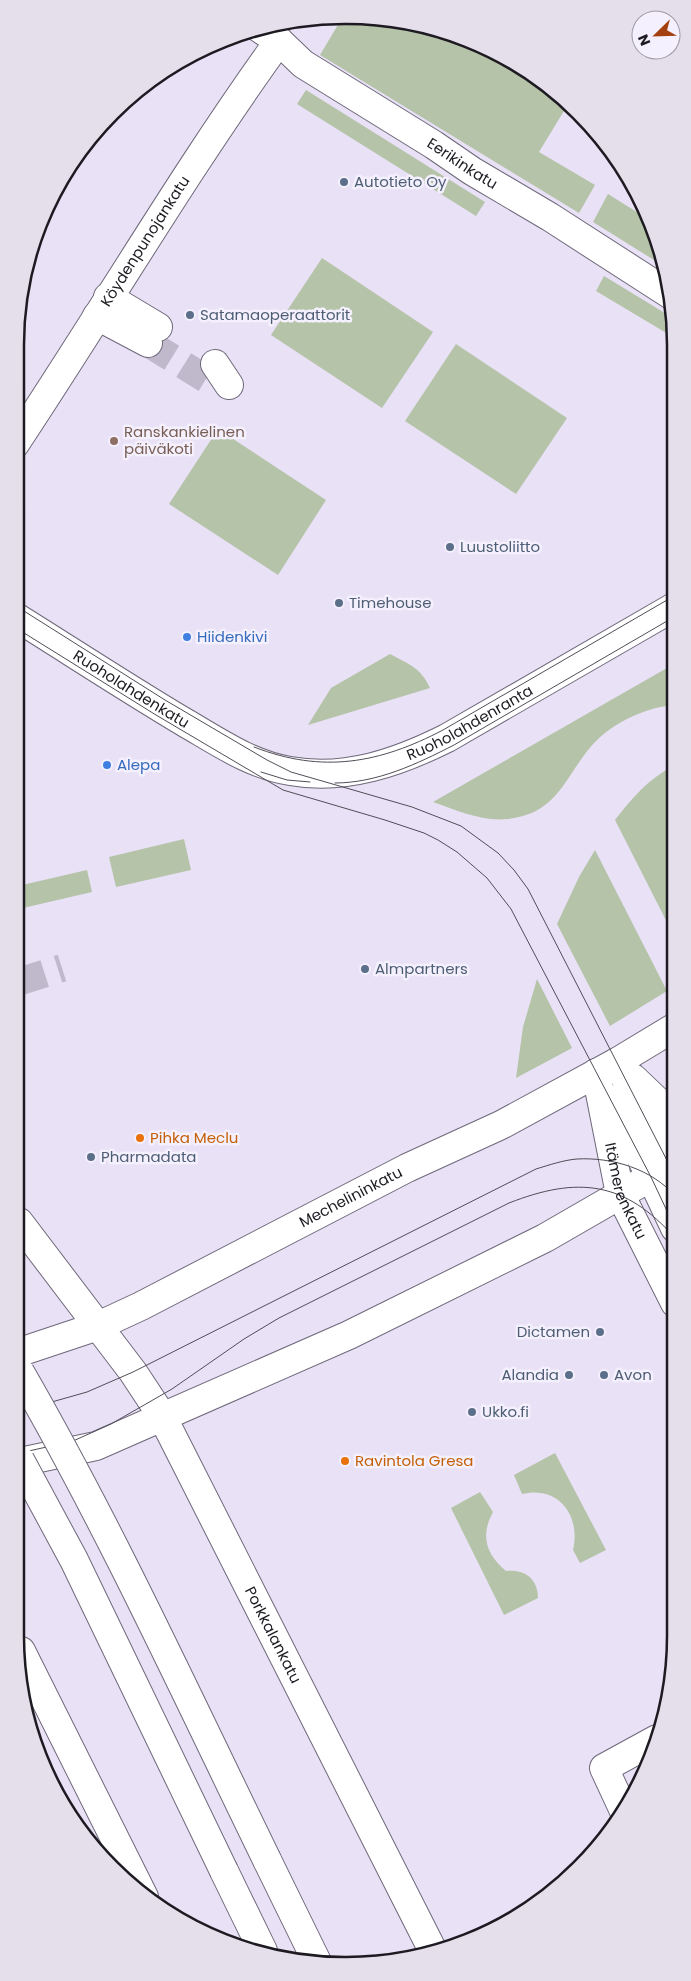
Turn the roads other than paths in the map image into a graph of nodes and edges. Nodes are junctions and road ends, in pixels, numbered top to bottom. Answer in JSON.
{"nodes":[{"id":1,"x":269,"y":34,"type":"edge"},
{"id":2,"x":662,"y":289,"type":"edge"},
{"id":3,"x":102,"y":306,"type":"junction"},
{"id":4,"x":153,"y":335,"type":"tunnel mouth"},
{"id":5,"x":24,"y":431,"type":"edge"},
{"id":6,"x":667,"y":611,"type":"edge"},
{"id":7,"x":24,"y":622,"type":"edge"},
{"id":8,"x":249,"y":758,"type":"joint"},
{"id":9,"x":667,"y":1032,"type":"edge"},
{"id":10,"x":606,"y":1068,"type":"junction"},
{"id":11,"x":667,"y":1112,"type":"edge"},
{"id":12,"x":667,"y":1168,"type":"edge"},
{"id":13,"x":667,"y":1170,"type":"edge"},
{"id":14,"x":620,"y":1194,"type":"junction"},
{"id":15,"x":24,"y":1229,"type":"edge"},
{"id":16,"x":667,"y":1287,"type":"edge"},
{"id":17,"x":98,"y":1326,"type":"junction"},
{"id":18,"x":24,"y":1351,"type":"edge"},
{"id":19,"x":24,"y":1379,"type":"edge"},
{"id":20,"x":162,"y":1416,"type":"junction"},
{"id":21,"x":24,"y":1460,"type":"edge"},
{"id":22,"x":24,"y":1468,"type":"edge"},
{"id":23,"x":24,"y":1657,"type":"edge"},
{"id":24,"x":648,"y":1744,"type":"edge"},
{"id":25,"x":620,"y":1802,"type":"edge"},
{"id":26,"x":135,"y":1878,"type":"edge"},
{"id":27,"x":260,"y":1945,"type":"edge"},
{"id":28,"x":430,"y":1946,"type":"edge"},
{"id":29,"x":314,"y":1955,"type":"edge"}],
"edges":[{"from":1,"to":2,"type":"main road","name":"Eerikinkatu"},
{"from":1,"to":3,"type":"main road","name":"Köydenpunojankatu"},
{"from":3,"to":4,"type":"main road"},
{"from":3,"to":5,"type":"main road","name":"Köydenpunojankatu"},
{"from":6,"to":8,"type":"main road","name":"Ruoholahdenranta"},
{"from":7,"to":8,"type":"main road","name":"Ruoholahdenkatu"},
{"from":9,"to":10,"type":"main road","name":"Mechelininkatu"},
{"from":10,"to":11,"type":"main road"},
{"from":10,"to":12,"type":"main road"},
{"from":10,"to":14,"type":"main road","name":"Itämerenkatu"},
{"from":10,"to":17,"type":"main road","name":"Mechelininkatu"},
{"from":13,"to":14,"type":"main road"},
{"from":14,"to":16,"type":"main road","name":"Itämerenkatu"},
{"from":14,"to":20,"type":"main road"},
{"from":15,"to":17,"type":"main road","name":"Porkkalankatu"},
{"from":17,"to":18,"type":"main road","name":"Mechelininkatu"},
{"from":17,"to":20,"type":"main road","name":"Porkkalankatu"},
{"from":19,"to":29,"type":"main road","bridge":true},
{"from":20,"to":21,"type":"main road"},
{"from":20,"to":28,"type":"main road","name":"Porkkalankatu"},
{"from":22,"to":27,"type":"main road","bridge":true},
{"from":23,"to":26,"type":"main road"},
{"from":24,"to":25,"type":"main road"}]}
